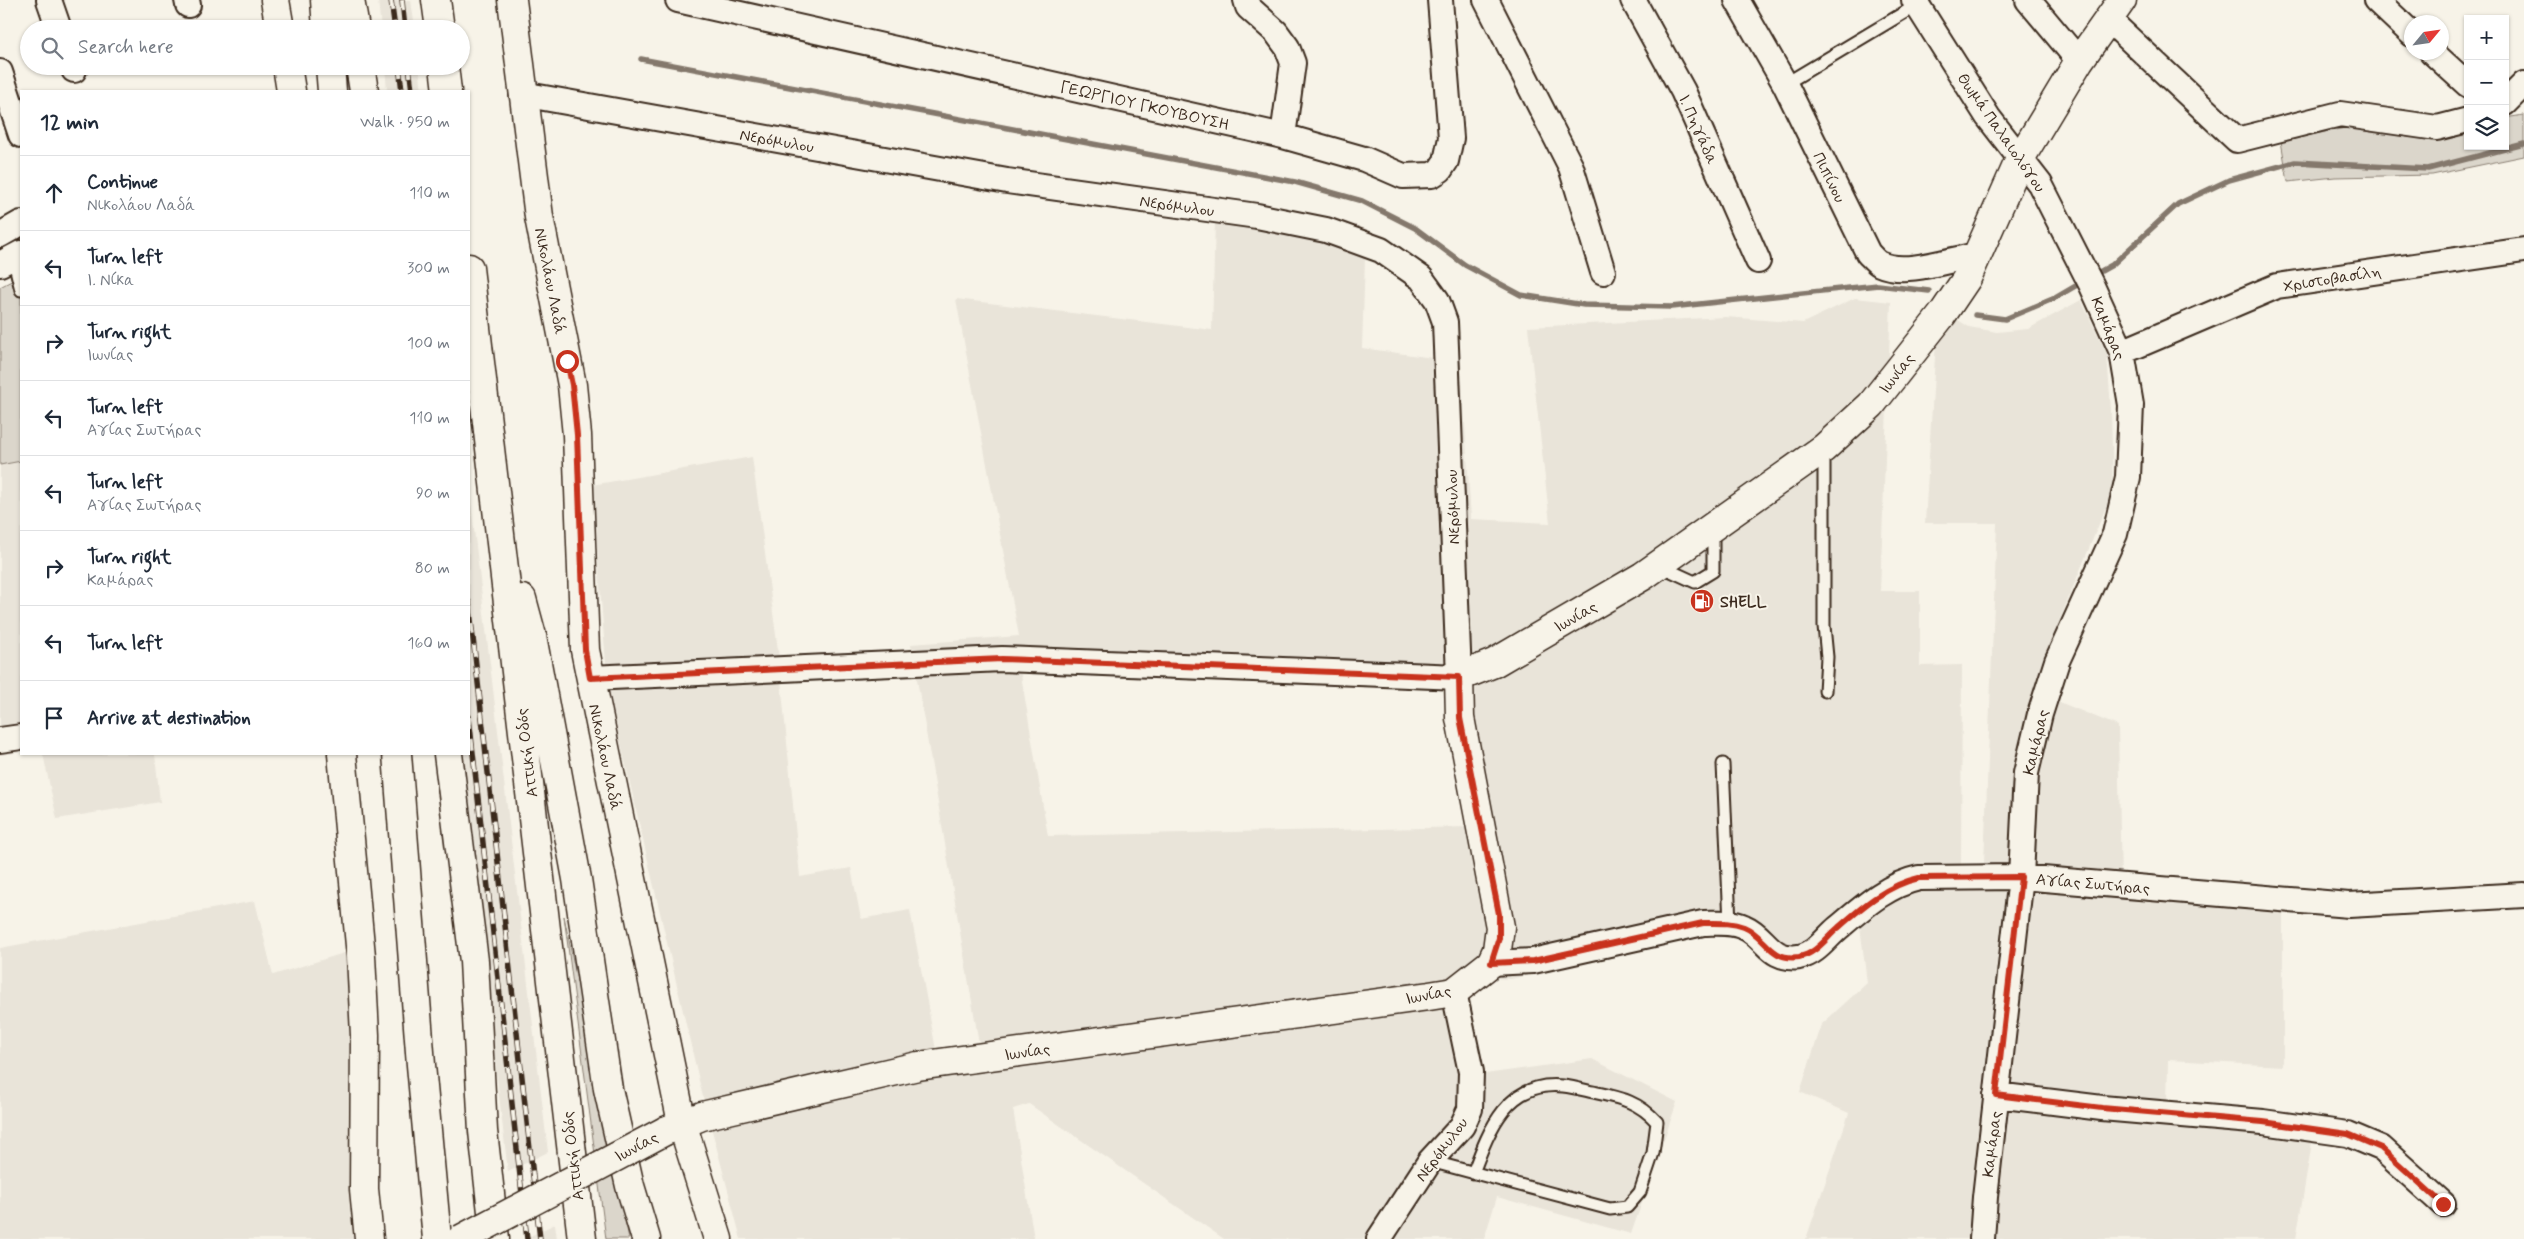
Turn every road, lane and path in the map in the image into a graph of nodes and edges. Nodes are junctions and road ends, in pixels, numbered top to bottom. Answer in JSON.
{"nodes":[{"id":1,"x":49,"y":0,"type":"edge"},
{"id":2,"x":275,"y":0,"type":"edge"},
{"id":3,"x":324,"y":0,"type":"edge"},
{"id":4,"x":350,"y":0,"type":"edge"},
{"id":5,"x":436,"y":0,"type":"edge"},
{"id":6,"x":512,"y":0,"type":"edge"},
{"id":7,"x":678,"y":0,"type":"edge"},
{"id":8,"x":1246,"y":0,"type":"edge"},
{"id":9,"x":1440,"y":0,"type":"edge"},
{"id":10,"x":1486,"y":0,"type":"edge"},
{"id":11,"x":1633,"y":0,"type":"edge"},
{"id":12,"x":1737,"y":0,"type":"edge"},
{"id":13,"x":2028,"y":0,"type":"edge"},
{"id":14,"x":1916,"y":2,"type":"edge"},
{"id":15,"x":2387,"y":4,"type":"edge"},
{"id":16,"x":2115,"y":9,"type":"edge"},
{"id":17,"x":56,"y":20,"type":"edge"},
{"id":18,"x":278,"y":20,"type":"edge"},
{"id":19,"x":326,"y":20,"type":"edge"},
{"id":20,"x":353,"y":20,"type":"edge"},
{"id":21,"x":439,"y":20,"type":"edge"},
{"id":22,"x":2404,"y":24,"type":"edge"},
{"id":23,"x":2441,"y":60,"type":"edge"},
{"id":24,"x":2079,"y":61,"type":"junction"},
{"id":25,"x":0,"y":72,"type":"edge"},
{"id":26,"x":331,"y":75,"type":"edge"},
{"id":27,"x":361,"y":75,"type":"edge"},
{"id":28,"x":445,"y":75,"type":"edge"},
{"id":29,"x":2464,"y":81,"type":"edge"},
{"id":30,"x":1785,"y":84,"type":"junction"},
{"id":31,"x":2524,"y":84,"type":"edge"},
{"id":32,"x":332,"y":90,"type":"edge"},
{"id":33,"x":364,"y":90,"type":"edge"},
{"id":34,"x":448,"y":90,"type":"edge"},
{"id":35,"x":522,"y":94,"type":"junction"},
{"id":36,"x":2509,"y":99,"type":"edge"},
{"id":37,"x":2524,"y":107,"type":"edge"},
{"id":38,"x":2509,"y":109,"type":"edge"},
{"id":39,"x":2464,"y":121,"type":"edge"},
{"id":40,"x":20,"y":132,"type":"edge"},
{"id":41,"x":1282,"y":136,"type":"junction"},
{"id":42,"x":2020,"y":159,"type":"junction"},
{"id":43,"x":20,"y":224,"type":"edge"},
{"id":44,"x":0,"y":234,"type":"edge"},
{"id":45,"x":2524,"y":250,"type":"edge"},
{"id":46,"x":11,"y":258,"type":"edge"},
{"id":47,"x":1758,"y":261,"type":"dead end"},
{"id":48,"x":1972,"y":266,"type":"junction"},
{"id":49,"x":1603,"y":272,"type":"dead end"},
{"id":50,"x":470,"y":276,"type":"edge"},
{"id":51,"x":2087,"y":277,"type":"joint"},
{"id":52,"x":20,"y":287,"type":"edge"},
{"id":53,"x":2122,"y":352,"type":"junction"},
{"id":54,"x":1824,"y":448,"type":"junction"},
{"id":55,"x":497,"y":505,"type":"junction"},
{"id":56,"x":1713,"y":527,"type":"junction"},
{"id":57,"x":1658,"y":565,"type":"junction"},
{"id":58,"x":1459,"y":677,"type":"junction"},
{"id":59,"x":590,"y":678,"type":"junction"},
{"id":60,"x":1825,"y":691,"type":"dead end"},
{"id":61,"x":20,"y":737,"type":"edge"},
{"id":62,"x":0,"y":740,"type":"edge"},
{"id":63,"x":342,"y":755,"type":"edge"},
{"id":64,"x":398,"y":755,"type":"edge"},
{"id":65,"x":448,"y":755,"type":"edge"},
{"id":66,"x":1723,"y":764,"type":"dead end"},
{"id":67,"x":2021,"y":877,"type":"junction"},
{"id":68,"x":2524,"y":895,"type":"edge"},
{"id":69,"x":1730,"y":923,"type":"junction"},
{"id":70,"x":1491,"y":963,"type":"junction"},
{"id":71,"x":1454,"y":992,"type":"junction"},
{"id":72,"x":1996,"y":1095,"type":"junction"},
{"id":73,"x":674,"y":1127,"type":"junction"},
{"id":74,"x":483,"y":1131,"type":"junction"},
{"id":75,"x":1430,"y":1161,"type":"junction"},
{"id":76,"x":1473,"y":1173,"type":"junction"},
{"id":77,"x":2443,"y":1204,"type":"dead end"},
{"id":78,"x":369,"y":1239,"type":"edge"},
{"id":79,"x":437,"y":1239,"type":"edge"},
{"id":80,"x":460,"y":1239,"type":"edge"},
{"id":81,"x":475,"y":1239,"type":"edge"},
{"id":82,"x":495,"y":1239,"type":"edge"},
{"id":83,"x":582,"y":1239,"type":"edge"},
{"id":84,"x":646,"y":1239,"type":"edge"},
{"id":85,"x":718,"y":1239,"type":"edge"},
{"id":86,"x":1379,"y":1239,"type":"edge"},
{"id":87,"x":1982,"y":1239,"type":"edge"}],
"edges":[{"from":1,"to":17,"type":"street"},
{"from":2,"to":18,"type":"main road"},
{"from":3,"to":19,"type":"main road"},
{"from":4,"to":20,"type":"main road"},
{"from":5,"to":21,"type":"main road"},
{"from":6,"to":35,"type":"main road","name":"Νικολάου Λαδά"},
{"from":7,"to":41,"type":"street","name":"ΓΕΩΡΓΙΟΥ ΓΚΟΥΒΟΥΣΗ"},
{"from":8,"to":41,"type":"street"},
{"from":9,"to":41,"type":"street","name":"ΓΕΩΡΓΙΟΥ ΓΚΟΥΒΟΥΣΗ"},
{"from":10,"to":49,"type":"street"},
{"from":11,"to":47,"type":"street","name":"Ι. Πηγάδα"},
{"from":12,"to":30,"type":"street","name":"Πιπίνου"},
{"from":13,"to":24,"type":"street"},
{"from":14,"to":30,"type":"lane"},
{"from":14,"to":42,"type":"street","name":"Θωμά Παλαιολόγου"},
{"from":15,"to":22,"type":"street"},
{"from":16,"to":24,"type":"main road","name":"Ιωνίας"},
{"from":16,"to":39,"type":"street"},
{"from":23,"to":29,"type":"street"},
{"from":24,"to":42,"type":"main road","name":"Ιωνίας"},
{"from":25,"to":40,"type":"street"},
{"from":26,"to":32,"type":"main road"},
{"from":27,"to":33,"type":"main road"},
{"from":28,"to":34,"type":"main road"},
{"from":30,"to":48,"type":"street","name":"Πιπίνου"},
{"from":31,"to":36,"type":"street"},
{"from":35,"to":58,"type":"street","name":"Νερόμυλου"},
{"from":35,"to":59,"type":"main road","name":"Νικολάου Λαδά"},
{"from":37,"to":38,"type":"street"},
{"from":42,"to":48,"type":"main road","name":"Ιωνίας"},
{"from":42,"to":51,"type":"street","name":"Θωμά Παλαιολόγου"},
{"from":43,"to":44,"type":"street"},
{"from":45,"to":53,"type":"street","name":"Χριστοβασίλη"},
{"from":46,"to":52,"type":"lane"},
{"from":48,"to":54,"type":"main road","name":"Ιωνίας"},
{"from":50,"to":55,"type":"main road","name":"Αττική Οδός"},
{"from":51,"to":53,"type":"street","name":"Καμάρας"},
{"from":53,"to":67,"type":"street","name":"Καμάρας"},
{"from":54,"to":56,"type":"main road","name":"Ιωνίας"},
{"from":54,"to":60,"type":"lane"},
{"from":55,"to":83,"type":"main road","name":"Αττική Οδός"},
{"from":55,"to":84,"type":"main road"},
{"from":56,"to":57,"type":"main road","name":"Ιωνίας"},
{"from":56,"to":57,"type":"lane"},
{"from":57,"to":58,"type":"main road","name":"Ιωνίας"},
{"from":58,"to":59,"type":"street"},
{"from":58,"to":70,"type":"main road"},
{"from":59,"to":73,"type":"main road","name":"Νικολάου Λαδά"},
{"from":61,"to":62,"type":"street"},
{"from":63,"to":78,"type":"main road"},
{"from":64,"to":79,"type":"main road"},
{"from":65,"to":74,"type":"main road"},
{"from":66,"to":69,"type":"lane"},
{"from":67,"to":68,"type":"street","name":"Αγίας Σωτήρας"},
{"from":67,"to":69,"type":"street","name":"Αγίας Σωτήρας"},
{"from":67,"to":72,"type":"street","name":"Καμάρας"},
{"from":69,"to":70,"type":"street","name":"Αγίας Σωτήρας"},
{"from":70,"to":71,"type":"main road","name":"Ιωνίας"},
{"from":71,"to":73,"type":"main road","name":"Ιωνίας"},
{"from":71,"to":75,"type":"street","name":"Νερόμυλου"},
{"from":72,"to":77,"type":"street"},
{"from":72,"to":87,"type":"street","name":"Καμάρας"},
{"from":73,"to":80,"type":"main road","name":"Ιωνίας","bridge":true},
{"from":73,"to":85,"type":"main road","name":"Νικολάου Λαδά"},
{"from":74,"to":81,"type":"main road"},
{"from":74,"to":82,"type":"main road"},
{"from":75,"to":76,"type":"lane"},
{"from":75,"to":86,"type":"street","name":"Νερόμυλου"},
{"from":76,"to":76,"type":"lane"}]}
